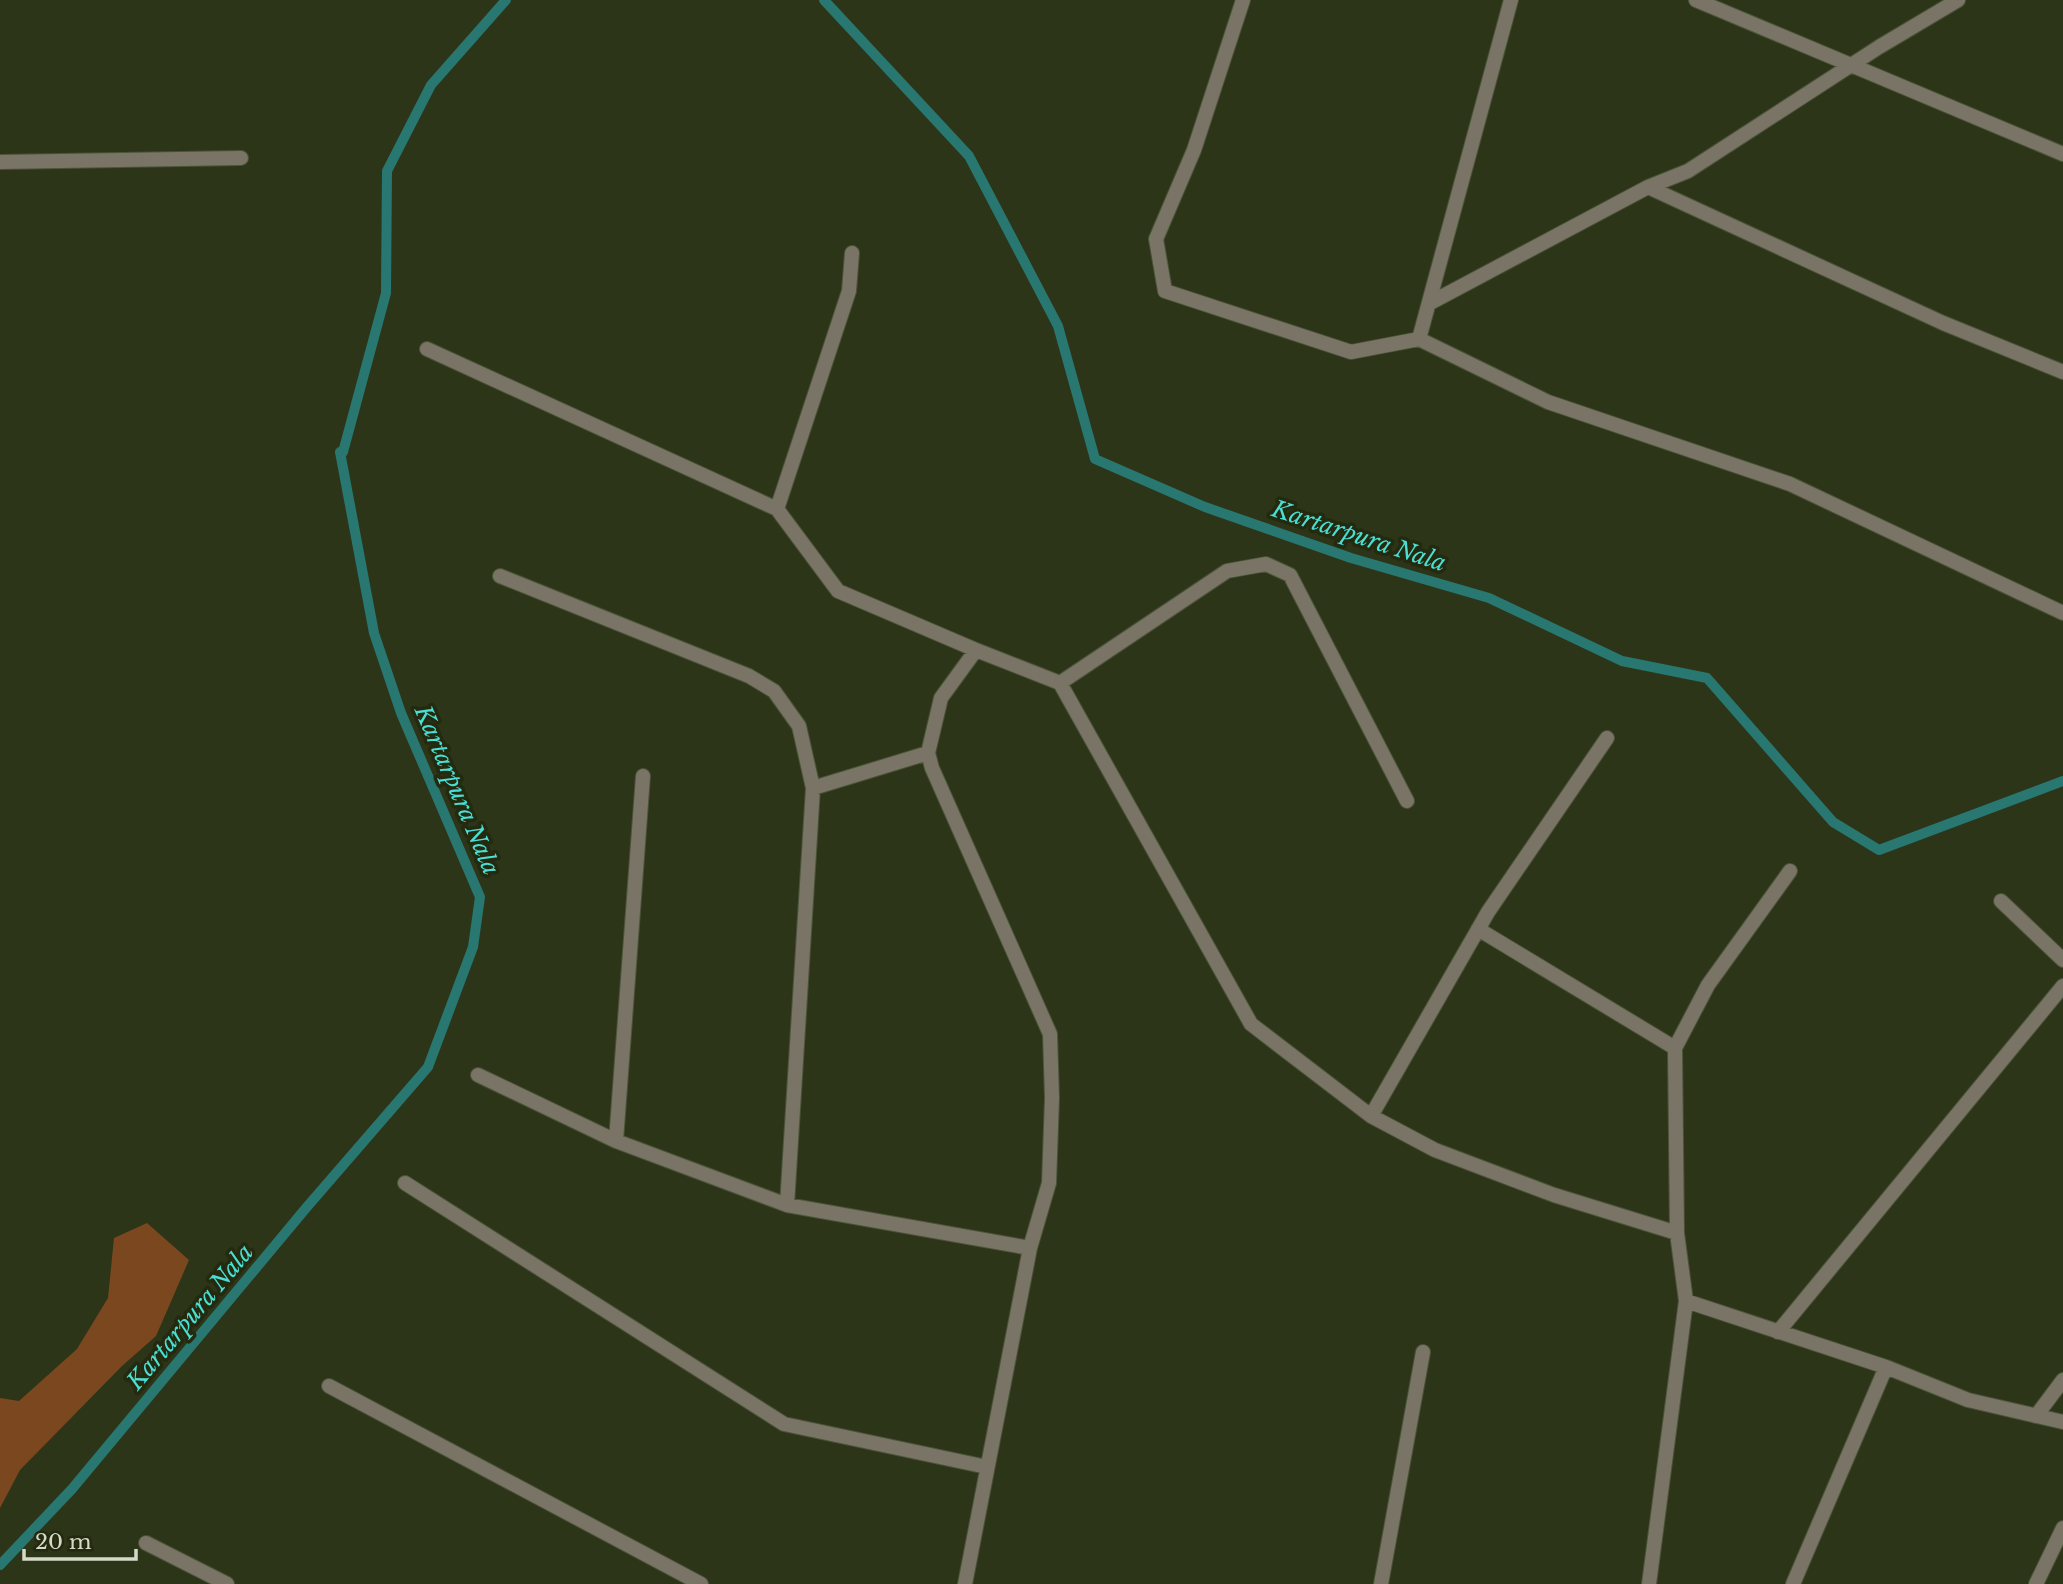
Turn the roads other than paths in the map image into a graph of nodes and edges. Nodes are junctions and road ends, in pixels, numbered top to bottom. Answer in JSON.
{"nodes":[{"id":1,"x":1243,"y":0,"type":"edge"},
{"id":2,"x":1511,"y":0,"type":"edge"},
{"id":3,"x":1696,"y":0,"type":"edge"},
{"id":4,"x":1958,"y":0,"type":"edge"},
{"id":5,"x":1853,"y":64,"type":"junction"},
{"id":6,"x":2063,"y":154,"type":"edge"},
{"id":7,"x":241,"y":158,"type":"dead end"},
{"id":8,"x":0,"y":162,"type":"edge"},
{"id":9,"x":1648,"y":187,"type":"junction"},
{"id":10,"x":852,"y":253,"type":"dead end"},
{"id":11,"x":1430,"y":303,"type":"junction"},
{"id":12,"x":1419,"y":339,"type":"junction"},
{"id":13,"x":427,"y":349,"type":"dead end"},
{"id":14,"x":2063,"y":372,"type":"edge"},
{"id":15,"x":777,"y":509,"type":"junction"},
{"id":16,"x":500,"y":576,"type":"dead end"},
{"id":17,"x":2063,"y":613,"type":"edge"},
{"id":18,"x":976,"y":650,"type":"junction"},
{"id":19,"x":1060,"y":683,"type":"junction"},
{"id":20,"x":1607,"y":738,"type":"dead end"},
{"id":21,"x":928,"y":753,"type":"junction"},
{"id":22,"x":643,"y":776,"type":"dead end"},
{"id":23,"x":813,"y":788,"type":"junction"},
{"id":24,"x":1407,"y":801,"type":"dead end"},
{"id":25,"x":1790,"y":871,"type":"dead end"},
{"id":26,"x":2001,"y":901,"type":"dead end"},
{"id":27,"x":1478,"y":929,"type":"junction"},
{"id":28,"x":2063,"y":960,"type":"edge"},
{"id":29,"x":2063,"y":986,"type":"edge"},
{"id":30,"x":1675,"y":1048,"type":"junction"},
{"id":31,"x":478,"y":1075,"type":"dead end"},
{"id":32,"x":1371,"y":1116,"type":"junction"},
{"id":33,"x":616,"y":1141,"type":"junction"},
{"id":34,"x":405,"y":1183,"type":"dead end"},
{"id":35,"x":787,"y":1205,"type":"junction"},
{"id":36,"x":1677,"y":1233,"type":"junction"},
{"id":37,"x":1030,"y":1248,"type":"junction"},
{"id":38,"x":1686,"y":1301,"type":"junction"},
{"id":39,"x":1779,"y":1332,"type":"junction"},
{"id":40,"x":1423,"y":1352,"type":"dead end"},
{"id":41,"x":1886,"y":1367,"type":"junction"},
{"id":42,"x":2063,"y":1380,"type":"edge"},
{"id":43,"x":329,"y":1386,"type":"dead end"},
{"id":44,"x":2036,"y":1416,"type":"junction"},
{"id":45,"x":2063,"y":1422,"type":"edge"},
{"id":46,"x":987,"y":1467,"type":"junction"},
{"id":47,"x":2063,"y":1528,"type":"edge"},
{"id":48,"x":146,"y":1543,"type":"dead end"},
{"id":49,"x":227,"y":1584,"type":"edge"},
{"id":50,"x":701,"y":1584,"type":"edge"},
{"id":51,"x":965,"y":1584,"type":"edge"},
{"id":52,"x":1381,"y":1584,"type":"edge"},
{"id":53,"x":1648,"y":1584,"type":"edge"},
{"id":54,"x":1793,"y":1584,"type":"edge"},
{"id":55,"x":2036,"y":1584,"type":"edge"}],
"edges":[{"from":1,"to":12,"type":"street"},
{"from":2,"to":11,"type":"street"},
{"from":3,"to":5,"type":"street"},
{"from":4,"to":5,"type":"street"},
{"from":5,"to":6,"type":"street"},
{"from":5,"to":9,"type":"street"},
{"from":7,"to":8,"type":"street"},
{"from":9,"to":11,"type":"street"},
{"from":9,"to":14,"type":"street"},
{"from":10,"to":15,"type":"street"},
{"from":11,"to":12,"type":"street"},
{"from":12,"to":17,"type":"street"},
{"from":13,"to":15,"type":"street"},
{"from":15,"to":18,"type":"street"},
{"from":16,"to":23,"type":"street"},
{"from":18,"to":19,"type":"street"},
{"from":18,"to":21,"type":"street"},
{"from":19,"to":24,"type":"street"},
{"from":19,"to":32,"type":"street"},
{"from":20,"to":27,"type":"street"},
{"from":21,"to":23,"type":"street"},
{"from":21,"to":37,"type":"street"},
{"from":22,"to":33,"type":"street"},
{"from":23,"to":35,"type":"street"},
{"from":25,"to":30,"type":"street"},
{"from":26,"to":28,"type":"street"},
{"from":27,"to":30,"type":"street"},
{"from":27,"to":32,"type":"street"},
{"from":29,"to":39,"type":"street"},
{"from":30,"to":36,"type":"street"},
{"from":31,"to":33,"type":"street"},
{"from":32,"to":36,"type":"street"},
{"from":33,"to":35,"type":"street"},
{"from":34,"to":46,"type":"street"},
{"from":35,"to":37,"type":"street"},
{"from":36,"to":38,"type":"street"},
{"from":37,"to":46,"type":"street"},
{"from":38,"to":39,"type":"street"},
{"from":38,"to":53,"type":"street"},
{"from":39,"to":41,"type":"street"},
{"from":40,"to":52,"type":"street"},
{"from":41,"to":44,"type":"street"},
{"from":41,"to":54,"type":"street"},
{"from":42,"to":44,"type":"street"},
{"from":43,"to":50,"type":"street"},
{"from":44,"to":45,"type":"street"},
{"from":46,"to":51,"type":"street"},
{"from":47,"to":55,"type":"street"},
{"from":48,"to":49,"type":"street"}]}
